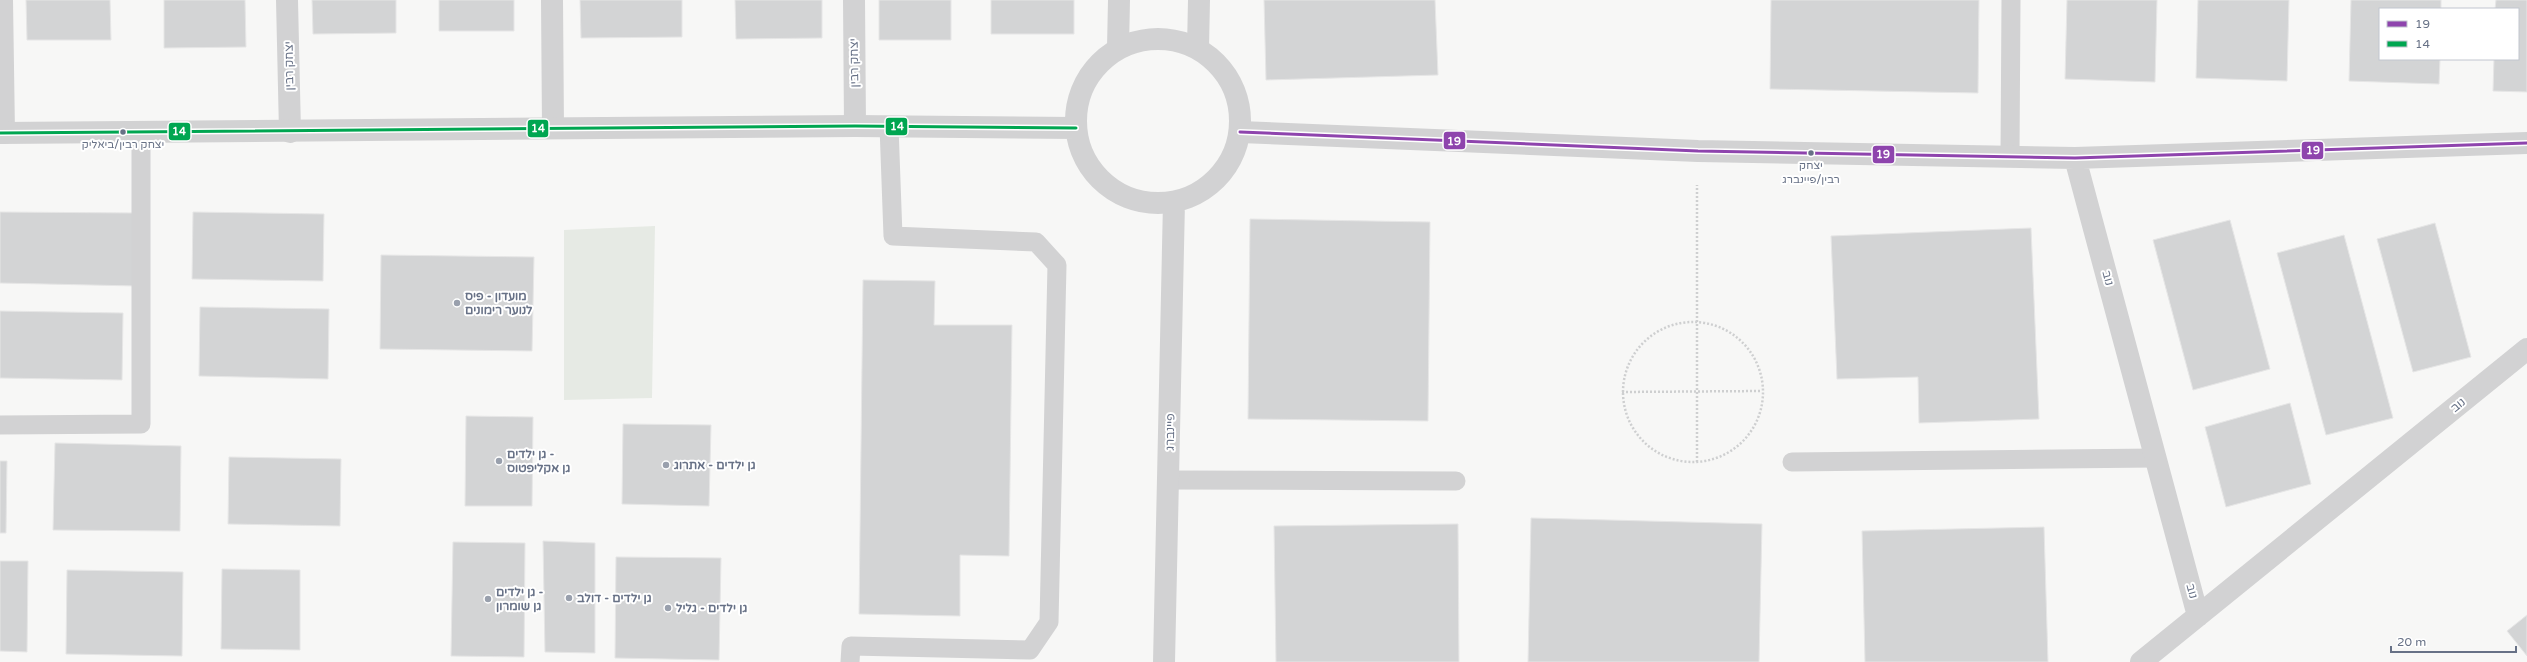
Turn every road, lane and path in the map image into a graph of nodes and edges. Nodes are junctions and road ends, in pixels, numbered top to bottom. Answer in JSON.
{"nodes":[{"id":1,"x":2,"y":0,"type":"edge"},
{"id":2,"x":288,"y":0,"type":"edge"},
{"id":3,"x":552,"y":0,"type":"edge"},
{"id":4,"x":854,"y":0,"type":"edge"},
{"id":5,"x":1119,"y":0,"type":"edge"},
{"id":6,"x":1199,"y":0,"type":"edge"},
{"id":7,"x":2011,"y":0,"type":"edge"},
{"id":8,"x":1118,"y":48,"type":"junction"},
{"id":9,"x":1198,"y":48,"type":"junction"},
{"id":10,"x":855,"y":126,"type":"junction"},
{"id":11,"x":889,"y":126,"type":"junction"},
{"id":12,"x":553,"y":128,"type":"junction"},
{"id":13,"x":1076,"y":128,"type":"junction"},
{"id":14,"x":141,"y":132,"type":"junction"},
{"id":15,"x":290,"y":132,"type":"junction"},
{"id":16,"x":1240,"y":132,"type":"junction"},
{"id":17,"x":2,"y":133,"type":"edge"},
{"id":18,"x":2527,"y":143,"type":"edge"},
{"id":19,"x":1698,"y":151,"type":"junction"},
{"id":20,"x":2010,"y":156,"type":"junction"},
{"id":21,"x":2075,"y":158,"type":"junction"},
{"id":22,"x":1174,"y":202,"type":"junction"},
{"id":23,"x":1696,"y":321,"type":"junction"},
{"id":24,"x":2527,"y":349,"type":"edge"},
{"id":25,"x":1696,"y":391,"type":"junction"},
{"id":26,"x":1762,"y":391,"type":"junction"},
{"id":27,"x":1622,"y":392,"type":"junction"},
{"id":28,"x":0,"y":425,"type":"edge"},
{"id":29,"x":2156,"y":458,"type":"junction"},
{"id":30,"x":1697,"y":462,"type":"junction"},
{"id":31,"x":1792,"y":462,"type":"dead end"},
{"id":32,"x":1169,"y":480,"type":"junction"},
{"id":33,"x":1456,"y":481,"type":"dead end"},
{"id":34,"x":2198,"y":616,"type":"junction"},
{"id":35,"x":850,"y":662,"type":"edge"},
{"id":36,"x":1164,"y":662,"type":"edge"},
{"id":37,"x":2141,"y":662,"type":"edge"}],
"edges":[{"from":1,"to":17,"type":"street"},
{"from":2,"to":15,"type":"street","name":"יצחק רבין"},
{"from":3,"to":12,"type":"street"},
{"from":4,"to":10,"type":"street","name":"יצחק רבין"},
{"from":5,"to":8,"type":"street"},
{"from":6,"to":9,"type":"street"},
{"from":7,"to":20,"type":"lane"},
{"from":8,"to":9,"type":"street"},
{"from":8,"to":13,"type":"street"},
{"from":9,"to":16,"type":"street"},
{"from":10,"to":11,"type":"street"},
{"from":10,"to":12,"type":"street"},
{"from":11,"to":13,"type":"street"},
{"from":11,"to":35,"type":"lane"},
{"from":12,"to":15,"type":"street"},
{"from":13,"to":22,"type":"street"},
{"from":14,"to":15,"type":"street"},
{"from":14,"to":17,"type":"street"},
{"from":14,"to":28,"type":"lane"},
{"from":16,"to":19,"type":"street"},
{"from":16,"to":22,"type":"street"},
{"from":18,"to":21,"type":"street"},
{"from":19,"to":20,"type":"street"},
{"from":19,"to":23,"type":"path"},
{"from":20,"to":21,"type":"street"},
{"from":21,"to":29,"type":"street","name":"נוב"},
{"from":22,"to":32,"type":"street","name":"פיינברג"},
{"from":23,"to":25,"type":"path"},
{"from":23,"to":26,"type":"path"},
{"from":23,"to":27,"type":"path"},
{"from":24,"to":34,"type":"street","name":"נוב"},
{"from":25,"to":26,"type":"path"},
{"from":25,"to":27,"type":"path"},
{"from":25,"to":30,"type":"path"},
{"from":26,"to":30,"type":"path"},
{"from":27,"to":30,"type":"path"},
{"from":29,"to":31,"type":"lane"},
{"from":29,"to":34,"type":"street","name":"נוב"},
{"from":32,"to":33,"type":"lane"},
{"from":32,"to":36,"type":"street","name":"פיינברג"},
{"from":34,"to":37,"type":"street"}]}
